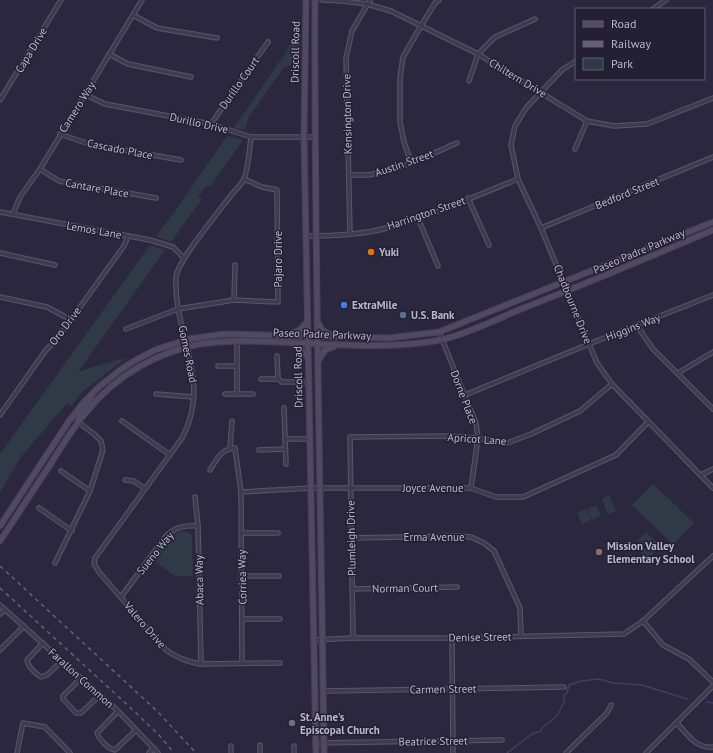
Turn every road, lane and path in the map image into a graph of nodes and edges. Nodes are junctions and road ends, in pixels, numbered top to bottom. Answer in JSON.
{"nodes":[{"id":1,"x":61,"y":0,"type":"edge"},
{"id":2,"x":142,"y":0,"type":"edge"},
{"id":3,"x":306,"y":0,"type":"edge"},
{"id":4,"x":316,"y":0,"type":"edge"},
{"id":5,"x":322,"y":0,"type":"edge"},
{"id":6,"x":440,"y":0,"type":"edge"},
{"id":7,"x":666,"y":0,"type":"edge"},
{"id":8,"x":369,"y":2,"type":"edge"},
{"id":9,"x":654,"y":8,"type":"edge"},
{"id":10,"x":133,"y":16,"type":"junction"},
{"id":11,"x":535,"y":19,"type":"dead end"},
{"id":12,"x":421,"y":26,"type":"junction"},
{"id":13,"x":216,"y":38,"type":"dead end"},
{"id":14,"x":268,"y":42,"type":"dead end"},
{"id":15,"x":109,"y":54,"type":"junction"},
{"id":16,"x":478,"y":54,"type":"junction"},
{"id":17,"x":575,"y":62,"type":"edge"},
{"id":18,"x":191,"y":77,"type":"dead end"},
{"id":19,"x":469,"y":82,"type":"dead end"},
{"id":20,"x":541,"y":92,"type":"junction"},
{"id":21,"x":86,"y":95,"type":"junction"},
{"id":22,"x":713,"y":98,"type":"edge"},
{"id":23,"x":0,"y":100,"type":"edge"},
{"id":24,"x":587,"y":121,"type":"junction"},
{"id":25,"x":211,"y":124,"type":"junction"},
{"id":26,"x":60,"y":134,"type":"junction"},
{"id":27,"x":304,"y":137,"type":"junction"},
{"id":28,"x":315,"y":137,"type":"junction"},
{"id":29,"x":251,"y":138,"type":"junction"},
{"id":30,"x":457,"y":143,"type":"dead end"},
{"id":31,"x":575,"y":149,"type":"dead end"},
{"id":32,"x":713,"y":157,"type":"edge"},
{"id":33,"x":181,"y":160,"type":"dead end"},
{"id":34,"x":411,"y":162,"type":"junction"},
{"id":35,"x":40,"y":169,"type":"junction"},
{"id":36,"x":349,"y":175,"type":"junction"},
{"id":37,"x":244,"y":179,"type":"junction"},
{"id":38,"x":518,"y":179,"type":"junction"},
{"id":39,"x":156,"y":198,"type":"dead end"},
{"id":40,"x":468,"y":198,"type":"junction"},
{"id":41,"x":0,"y":212,"type":"edge"},
{"id":42,"x":13,"y":214,"type":"junction"},
{"id":43,"x":418,"y":218,"type":"junction"},
{"id":44,"x":713,"y":222,"type":"edge"},
{"id":45,"x":541,"y":228,"type":"junction"},
{"id":46,"x":713,"y":230,"type":"edge"},
{"id":47,"x":350,"y":234,"type":"junction"},
{"id":48,"x":128,"y":236,"type":"junction"},
{"id":49,"x":306,"y":236,"type":"junction"},
{"id":50,"x":317,"y":236,"type":"junction"},
{"id":51,"x":489,"y":245,"type":"dead end"},
{"id":52,"x":0,"y":253,"type":"edge"},
{"id":53,"x":184,"y":258,"type":"junction"},
{"id":54,"x":55,"y":265,"type":"dead end"},
{"id":55,"x":235,"y":266,"type":"dead end"},
{"id":56,"x":438,"y":266,"type":"dead end"},
{"id":57,"x":564,"y":282,"type":"junction"},
{"id":58,"x":567,"y":291,"type":"junction"},
{"id":59,"x":713,"y":295,"type":"edge"},
{"id":60,"x":0,"y":297,"type":"edge"},
{"id":61,"x":234,"y":300,"type":"junction"},
{"id":62,"x":178,"y":309,"type":"junction"},
{"id":63,"x":71,"y":320,"type":"junction"},
{"id":64,"x":308,"y":321,"type":"junction"},
{"id":65,"x":317,"y":321,"type":"junction"},
{"id":66,"x":637,"y":326,"type":"junction"},
{"id":67,"x":126,"y":329,"type":"dead end"},
{"id":68,"x":439,"y":332,"type":"junction"},
{"id":69,"x":287,"y":335,"type":"junction"},
{"id":70,"x":308,"y":336,"type":"junction"},
{"id":71,"x":317,"y":336,"type":"junction"},
{"id":72,"x":335,"y":337,"type":"junction"},
{"id":73,"x":442,"y":339,"type":"junction"},
{"id":74,"x":186,"y":340,"type":"junction"},
{"id":75,"x":237,"y":341,"type":"junction"},
{"id":76,"x":292,"y":343,"type":"junction"},
{"id":77,"x":308,"y":344,"type":"junction"},
{"id":78,"x":317,"y":344,"type":"junction"},
{"id":79,"x":338,"y":344,"type":"junction"},
{"id":80,"x":589,"y":344,"type":"junction"},
{"id":81,"x":187,"y":348,"type":"junction"},
{"id":82,"x":713,"y":352,"type":"edge"},
{"id":83,"x":277,"y":356,"type":"dead end"},
{"id":84,"x":308,"y":359,"type":"junction"},
{"id":85,"x":317,"y":362,"type":"junction"},
{"id":86,"x":218,"y":366,"type":"dead end"},
{"id":87,"x":237,"y":366,"type":"junction"},
{"id":88,"x":678,"y":373,"type":"junction"},
{"id":89,"x":261,"y":379,"type":"dead end"},
{"id":90,"x":278,"y":379,"type":"junction"},
{"id":91,"x":308,"y":382,"type":"junction"},
{"id":92,"x":612,"y":384,"type":"junction"},
{"id":93,"x":97,"y":389,"type":"junction"},
{"id":94,"x":156,"y":394,"type":"dead end"},
{"id":95,"x":224,"y":394,"type":"dead end"},
{"id":96,"x":238,"y":394,"type":"junction"},
{"id":97,"x":254,"y":394,"type":"dead end"},
{"id":98,"x":465,"y":395,"type":"junction"},
{"id":99,"x":194,"y":397,"type":"junction"},
{"id":100,"x":284,"y":408,"type":"dead end"},
{"id":101,"x":713,"y":409,"type":"edge"},
{"id":102,"x":0,"y":415,"type":"edge"},
{"id":103,"x":232,"y":421,"type":"dead end"},
{"id":104,"x":78,"y":422,"type":"junction"},
{"id":105,"x":122,"y":422,"type":"dead end"},
{"id":106,"x":648,"y":422,"type":"junction"},
{"id":107,"x":350,"y":437,"type":"joint"},
{"id":108,"x":478,"y":438,"type":"junction"},
{"id":109,"x":285,"y":439,"type":"junction"},
{"id":110,"x":310,"y":439,"type":"junction"},
{"id":111,"x":230,"y":448,"type":"junction"},
{"id":112,"x":285,"y":449,"type":"junction"},
{"id":113,"x":259,"y":450,"type":"dead end"},
{"id":114,"x":170,"y":455,"type":"junction"},
{"id":115,"x":286,"y":464,"type":"dead end"},
{"id":116,"x":713,"y":469,"type":"edge"},
{"id":117,"x":210,"y":470,"type":"dead end"},
{"id":118,"x":61,"y":471,"type":"dead end"},
{"id":119,"x":701,"y":475,"type":"junction"},
{"id":120,"x":125,"y":480,"type":"dead end"},
{"id":121,"x":310,"y":488,"type":"junction"},
{"id":122,"x":350,"y":488,"type":"junction"},
{"id":123,"x":471,"y":488,"type":"junction"},
{"id":124,"x":713,"y":488,"type":"edge"},
{"id":125,"x":145,"y":489,"type":"junction"},
{"id":126,"x":320,"y":489,"type":"junction"},
{"id":127,"x":90,"y":491,"type":"junction"},
{"id":128,"x":241,"y":492,"type":"junction"},
{"id":129,"x":195,"y":497,"type":"dead end"},
{"id":130,"x":39,"y":508,"type":"dead end"},
{"id":131,"x":0,"y":526,"type":"edge"},
{"id":132,"x":198,"y":526,"type":"junction"},
{"id":133,"x":72,"y":531,"type":"junction"},
{"id":134,"x":241,"y":533,"type":"junction"},
{"id":135,"x":278,"y":533,"type":"dead end"},
{"id":136,"x":351,"y":538,"type":"junction"},
{"id":137,"x":0,"y":541,"type":"edge"},
{"id":138,"x":713,"y":556,"type":"edge"},
{"id":139,"x":710,"y":560,"type":"junction"},
{"id":140,"x":56,"y":564,"type":"dead end"},
{"id":141,"x":94,"y":564,"type":"joint"},
{"id":142,"x":713,"y":564,"type":"edge"},
{"id":143,"x":242,"y":576,"type":"junction"},
{"id":144,"x":279,"y":576,"type":"dead end"},
{"id":145,"x":457,"y":587,"type":"dead end"},
{"id":146,"x":352,"y":589,"type":"junction"},
{"id":147,"x":121,"y":597,"type":"junction"},
{"id":148,"x":0,"y":605,"type":"edge"},
{"id":149,"x":5,"y":610,"type":"junction"},
{"id":150,"x":0,"y":614,"type":"edge"},
{"id":151,"x":242,"y":619,"type":"junction"},
{"id":152,"x":280,"y":619,"type":"dead end"},
{"id":153,"x":643,"y":622,"type":"junction"},
{"id":154,"x":24,"y":626,"type":"junction"},
{"id":155,"x":521,"y":636,"type":"junction"},
{"id":156,"x":352,"y":638,"type":"junction"},
{"id":157,"x":452,"y":638,"type":"junction"},
{"id":158,"x":313,"y":640,"type":"junction"},
{"id":159,"x":323,"y":640,"type":"junction"},
{"id":160,"x":43,"y":644,"type":"junction"},
{"id":161,"x":0,"y":650,"type":"edge"},
{"id":162,"x":62,"y":661,"type":"junction"},
{"id":163,"x":242,"y":663,"type":"junction"},
{"id":164,"x":280,"y":663,"type":"dead end"},
{"id":165,"x":201,"y":664,"type":"junction"},
{"id":166,"x":81,"y":678,"type":"junction"},
{"id":167,"x":713,"y":682,"type":"edge"},
{"id":168,"x":564,"y":686,"type":"dead end"},
{"id":169,"x":713,"y":686,"type":"edge"},
{"id":170,"x":453,"y":689,"type":"junction"},
{"id":171,"x":323,"y":691,"type":"junction"},
{"id":172,"x":100,"y":695,"type":"junction"},
{"id":173,"x":611,"y":705,"type":"dead end"},
{"id":174,"x":118,"y":711,"type":"junction"},
{"id":175,"x":677,"y":723,"type":"junction"},
{"id":176,"x":136,"y":730,"type":"junction"},
{"id":177,"x":502,"y":740,"type":"dead end"},
{"id":178,"x":453,"y":741,"type":"junction"},
{"id":179,"x":315,"y":743,"type":"junction"},
{"id":180,"x":324,"y":743,"type":"junction"},
{"id":181,"x":231,"y":746,"type":"dead end"},
{"id":182,"x":260,"y":746,"type":"dead end"},
{"id":183,"x":294,"y":746,"type":"dead end"},
{"id":184,"x":154,"y":748,"type":"junction"},
{"id":185,"x":713,"y":748,"type":"edge"},
{"id":186,"x":17,"y":753,"type":"edge"},
{"id":187,"x":70,"y":753,"type":"edge"},
{"id":188,"x":149,"y":753,"type":"edge"},
{"id":189,"x":158,"y":753,"type":"edge"},
{"id":190,"x":231,"y":753,"type":"edge"},
{"id":191,"x":260,"y":753,"type":"edge"},
{"id":192,"x":294,"y":753,"type":"edge"},
{"id":193,"x":316,"y":753,"type":"edge"},
{"id":194,"x":324,"y":753,"type":"edge"},
{"id":195,"x":453,"y":753,"type":"edge"},
{"id":196,"x":566,"y":753,"type":"edge"},
{"id":197,"x":646,"y":753,"type":"edge"}],
"edges":[{"from":1,"to":23,"type":"street","name":"Capa Drive"},
{"from":2,"to":10,"type":"street","name":"Camero Way"},
{"from":3,"to":27,"type":"main road","name":"Driscoll Road"},
{"from":4,"to":28,"type":"main road","name":"Driscoll Road"},
{"from":5,"to":8,"type":"street","name":"Chiltern Drive"},
{"from":6,"to":12,"type":"street"},
{"from":7,"to":9,"type":"street"},
{"from":8,"to":12,"type":"street","name":"Chiltern Drive"},
{"from":8,"to":36,"type":"street","name":"Kensington Drive"},
{"from":10,"to":13,"type":"street"},
{"from":10,"to":15,"type":"street","name":"Camero Way"},
{"from":11,"to":16,"type":"street"},
{"from":12,"to":16,"type":"street","name":"Chiltern Drive"},
{"from":12,"to":34,"type":"street"},
{"from":14,"to":25,"type":"street","name":"Durillo Court"},
{"from":15,"to":18,"type":"street"},
{"from":15,"to":21,"type":"street","name":"Camero Way"},
{"from":16,"to":19,"type":"street"},
{"from":16,"to":20,"type":"street","name":"Chiltern Drive"},
{"from":17,"to":20,"type":"street","name":"Chadbourne Drive"},
{"from":20,"to":24,"type":"street","name":"Chiltern Drive"},
{"from":20,"to":38,"type":"street","name":"Chadbourne Drive"},
{"from":21,"to":25,"type":"street","name":"Durillo Drive"},
{"from":21,"to":26,"type":"street","name":"Camero Way"},
{"from":22,"to":24,"type":"street","name":"Chiltern Drive"},
{"from":24,"to":31,"type":"street"},
{"from":25,"to":29,"type":"street","name":"Durillo Drive"},
{"from":26,"to":33,"type":"street","name":"Cascado Place"},
{"from":26,"to":35,"type":"street","name":"Camero Way"},
{"from":27,"to":28,"type":"street","name":"Durillo Drive"},
{"from":27,"to":29,"type":"street","name":"Durillo Drive"},
{"from":27,"to":49,"type":"main road","name":"Driscoll Road"},
{"from":28,"to":50,"type":"main road","name":"Driscoll Road"},
{"from":29,"to":37,"type":"street","name":"Gomes Road"},
{"from":30,"to":34,"type":"street","name":"Austin Street"},
{"from":32,"to":45,"type":"street","name":"Bedford Street"},
{"from":34,"to":36,"type":"street","name":"Austin Street"},
{"from":35,"to":39,"type":"street","name":"Cantare Place"},
{"from":35,"to":42,"type":"street","name":"Camero Way"},
{"from":36,"to":47,"type":"street","name":"Kensington Drive"},
{"from":37,"to":53,"type":"street","name":"Gomes Road"},
{"from":37,"to":61,"type":"street","name":"Pajaro Drive"},
{"from":38,"to":40,"type":"street","name":"Harrington Street"},
{"from":38,"to":45,"type":"street","name":"Chadbourne Drive"},
{"from":40,"to":43,"type":"street","name":"Harrington Street"},
{"from":40,"to":51,"type":"street"},
{"from":41,"to":42,"type":"street","name":"Lemos Lane"},
{"from":42,"to":48,"type":"street","name":"Lemos Lane"},
{"from":43,"to":47,"type":"street","name":"Harrington Street"},
{"from":43,"to":56,"type":"street"},
{"from":44,"to":57,"type":"main road","name":"Paseo Padre Parkway"},
{"from":45,"to":57,"type":"street","name":"Chadbourne Drive"},
{"from":46,"to":58,"type":"main road","name":"Paseo Padre Parkway"},
{"from":47,"to":50,"type":"street","name":"Harrington Street"},
{"from":48,"to":53,"type":"street","name":"Lemos Lane"},
{"from":48,"to":63,"type":"street","name":"Oro Drive"},
{"from":49,"to":50,"type":"street","name":"Harrington Street"},
{"from":49,"to":64,"type":"main road","name":"Driscoll Road"},
{"from":50,"to":65,"type":"main road","name":"Driscoll Road"},
{"from":52,"to":54,"type":"street"},
{"from":53,"to":62,"type":"street","name":"Gomes Road"},
{"from":55,"to":61,"type":"street"},
{"from":57,"to":58,"type":"street","name":"Chadbourne Drive"},
{"from":57,"to":68,"type":"main road","name":"Paseo Padre Parkway"},
{"from":58,"to":73,"type":"main road","name":"Paseo Padre Parkway"},
{"from":58,"to":80,"type":"street","name":"Chadbourne Drive"},
{"from":59,"to":66,"type":"street","name":"Higgins Way"},
{"from":60,"to":63,"type":"street"},
{"from":61,"to":62,"type":"street","name":"Pajaro Drive"},
{"from":62,"to":67,"type":"street","name":"Pajaro Drive"},
{"from":62,"to":74,"type":"street","name":"Gomes Road"},
{"from":63,"to":102,"type":"street","name":"Oro Drive"},
{"from":64,"to":69,"type":"main road"},
{"from":64,"to":70,"type":"main road","name":"Driscoll Road"},
{"from":65,"to":71,"type":"main road","name":"Driscoll Road"},
{"from":65,"to":72,"type":"main road"},
{"from":66,"to":80,"type":"street","name":"Higgins Way"},
{"from":66,"to":88,"type":"street"},
{"from":68,"to":72,"type":"main road","name":"Paseo Padre Parkway"},
{"from":68,"to":73,"type":"street","name":"Dorne Place"},
{"from":69,"to":70,"type":"main road","name":"Paseo Padre Parkway"},
{"from":69,"to":74,"type":"main road","name":"Paseo Padre Parkway"},
{"from":70,"to":71,"type":"main road","name":"Paseo Padre Parkway"},
{"from":70,"to":77,"type":"main road","name":"Driscoll Road"},
{"from":71,"to":72,"type":"main road","name":"Paseo Padre Parkway"},
{"from":71,"to":78,"type":"main road","name":"Driscoll Road"},
{"from":73,"to":79,"type":"main road","name":"Paseo Padre Parkway"},
{"from":73,"to":98,"type":"street","name":"Dorne Place"},
{"from":74,"to":81,"type":"street","name":"Gomes Road"},
{"from":74,"to":93,"type":"main road","name":"Paseo Padre Parkway"},
{"from":75,"to":76,"type":"main road","name":"Paseo Padre Parkway"},
{"from":75,"to":81,"type":"main road","name":"Paseo Padre Parkway"},
{"from":75,"to":87,"type":"street"},
{"from":76,"to":77,"type":"main road","name":"Paseo Padre Parkway"},
{"from":76,"to":84,"type":"main road"},
{"from":77,"to":78,"type":"main road","name":"Paseo Padre Parkway"},
{"from":77,"to":84,"type":"main road","name":"Driscoll Road"},
{"from":78,"to":79,"type":"main road","name":"Paseo Padre Parkway"},
{"from":78,"to":85,"type":"main road","name":"Driscoll Road"},
{"from":79,"to":85,"type":"main road"},
{"from":80,"to":92,"type":"street","name":"Chadbourne Drive"},
{"from":80,"to":98,"type":"street","name":"Higgins Way"},
{"from":81,"to":99,"type":"street","name":"Gomes Road"},
{"from":81,"to":104,"type":"main road","name":"Paseo Padre Parkway"},
{"from":82,"to":88,"type":"street"},
{"from":83,"to":90,"type":"street"},
{"from":84,"to":91,"type":"main road","name":"Driscoll Road"},
{"from":85,"to":126,"type":"main road","name":"Driscoll Road"},
{"from":86,"to":87,"type":"street"},
{"from":87,"to":96,"type":"street"},
{"from":88,"to":101,"type":"street"},
{"from":89,"to":90,"type":"street"},
{"from":90,"to":91,"type":"street"},
{"from":91,"to":110,"type":"main road","name":"Driscoll Road"},
{"from":92,"to":106,"type":"street","name":"Chadbourne Drive"},
{"from":92,"to":108,"type":"street","name":"Apricot Lane"},
{"from":93,"to":104,"type":"main road"},
{"from":93,"to":131,"type":"main road","name":"Paseo Padre Parkway"},
{"from":94,"to":99,"type":"street"},
{"from":95,"to":96,"type":"street"},
{"from":96,"to":97,"type":"street"},
{"from":98,"to":108,"type":"street","name":"Dorne Place"},
{"from":99,"to":114,"type":"street","name":"Gomes Road"},
{"from":100,"to":109,"type":"street"},
{"from":103,"to":111,"type":"street"},
{"from":104,"to":127,"type":"street"},
{"from":104,"to":137,"type":"main road","name":"Paseo Padre Parkway"},
{"from":105,"to":114,"type":"street"},
{"from":106,"to":119,"type":"street","name":"Chadbourne Drive"},
{"from":106,"to":123,"type":"street","name":"Joyce Avenue"},
{"from":107,"to":108,"type":"street","name":"Apricot Lane"},
{"from":107,"to":122,"type":"street","name":"Plumleigh Drive"},
{"from":108,"to":123,"type":"street","name":"Dorne Place"},
{"from":109,"to":110,"type":"street"},
{"from":109,"to":112,"type":"street"},
{"from":110,"to":121,"type":"main road","name":"Driscoll Road"},
{"from":111,"to":117,"type":"street"},
{"from":111,"to":128,"type":"street","name":"Corriea Way"},
{"from":112,"to":113,"type":"street"},
{"from":112,"to":115,"type":"street"},
{"from":114,"to":125,"type":"street","name":"Gomes Road"},
{"from":116,"to":119,"type":"street"},
{"from":118,"to":127,"type":"street"},
{"from":119,"to":124,"type":"street","name":"Chadbourne Drive"},
{"from":120,"to":125,"type":"street"},
{"from":121,"to":126,"type":"street","name":"Joyce Avenue"},
{"from":121,"to":128,"type":"street","name":"Joyce Avenue"},
{"from":121,"to":158,"type":"main road","name":"Driscoll Road"},
{"from":122,"to":123,"type":"street","name":"Joyce Avenue"},
{"from":122,"to":126,"type":"street","name":"Joyce Avenue"},
{"from":122,"to":136,"type":"street","name":"Plumleigh Drive"},
{"from":125,"to":141,"type":"street","name":"Gomes Road"},
{"from":126,"to":159,"type":"main road","name":"Driscoll Road"},
{"from":127,"to":133,"type":"street"},
{"from":128,"to":134,"type":"street","name":"Corriea Way"},
{"from":129,"to":132,"type":"street","name":"Abaca Way"},
{"from":130,"to":133,"type":"street"},
{"from":132,"to":147,"type":"street","name":"Sueno Way"},
{"from":132,"to":165,"type":"street","name":"Abaca Way"},
{"from":133,"to":140,"type":"street"},
{"from":134,"to":135,"type":"street"},
{"from":134,"to":143,"type":"street","name":"Corriea Way"},
{"from":136,"to":146,"type":"street","name":"Plumleigh Drive"},
{"from":136,"to":155,"type":"street","name":"Erma Avenue"},
{"from":138,"to":139,"type":"street","name":"Denise Street"},
{"from":139,"to":142,"type":"street"},
{"from":139,"to":153,"type":"street","name":"Denise Street"},
{"from":141,"to":147,"type":"street","name":"Valero Drive"},
{"from":143,"to":144,"type":"street"},
{"from":143,"to":151,"type":"street","name":"Corriea Way"},
{"from":145,"to":146,"type":"street","name":"Norman Court"},
{"from":146,"to":156,"type":"street","name":"Plumleigh Drive"},
{"from":147,"to":165,"type":"street","name":"Valero Drive"},
{"from":148,"to":149,"type":"street","name":"Farallon Common"},
{"from":149,"to":150,"type":"street"},
{"from":149,"to":154,"type":"street","name":"Farallon Common"},
{"from":151,"to":152,"type":"street"},
{"from":151,"to":163,"type":"street","name":"Corriea Way"},
{"from":153,"to":155,"type":"street","name":"Denise Street"},
{"from":153,"to":167,"type":"street"},
{"from":154,"to":160,"type":"street","name":"Farallon Common"},
{"from":154,"to":161,"type":"street"},
{"from":155,"to":157,"type":"street","name":"Denise Street"},
{"from":156,"to":157,"type":"street","name":"Denise Street"},
{"from":156,"to":159,"type":"street","name":"Denise Street"},
{"from":157,"to":170,"type":"street"},
{"from":158,"to":159,"type":"street","name":"Denise Street"},
{"from":158,"to":179,"type":"main road","name":"Driscoll Road"},
{"from":159,"to":171,"type":"main road","name":"Driscoll Road"},
{"from":160,"to":162,"type":"street","name":"Farallon Common"},
{"from":160,"to":162,"type":"street"},
{"from":162,"to":166,"type":"street","name":"Farallon Common"},
{"from":163,"to":164,"type":"street","name":"Valero Drive"},
{"from":163,"to":165,"type":"street","name":"Valero Drive"},
{"from":166,"to":172,"type":"street","name":"Farallon Common"},
{"from":166,"to":172,"type":"street"},
{"from":168,"to":170,"type":"street","name":"Carmen Street"},
{"from":169,"to":175,"type":"street"},
{"from":170,"to":171,"type":"street","name":"Carmen Street"},
{"from":170,"to":178,"type":"street"},
{"from":171,"to":180,"type":"main road","name":"Driscoll Road"},
{"from":172,"to":174,"type":"street","name":"Farallon Common"},
{"from":173,"to":196,"type":"street"},
{"from":174,"to":176,"type":"street","name":"Farallon Common"},
{"from":174,"to":176,"type":"street"},
{"from":175,"to":185,"type":"street"},
{"from":175,"to":197,"type":"street"},
{"from":176,"to":184,"type":"street","name":"Farallon Common"},
{"from":177,"to":178,"type":"street","name":"Beatrice Street"},
{"from":178,"to":180,"type":"street","name":"Beatrice Street"},
{"from":178,"to":195,"type":"street"},
{"from":179,"to":180,"type":"street","name":"Beatrice Street"},
{"from":179,"to":193,"type":"main road","name":"Driscoll Road"},
{"from":180,"to":194,"type":"main road","name":"Driscoll Road"},
{"from":181,"to":190,"type":"street"},
{"from":182,"to":191,"type":"street"},
{"from":183,"to":192,"type":"street"},
{"from":184,"to":188,"type":"street"},
{"from":184,"to":189,"type":"street","name":"Farallon Common"},
{"from":186,"to":187,"type":"street"}]}
